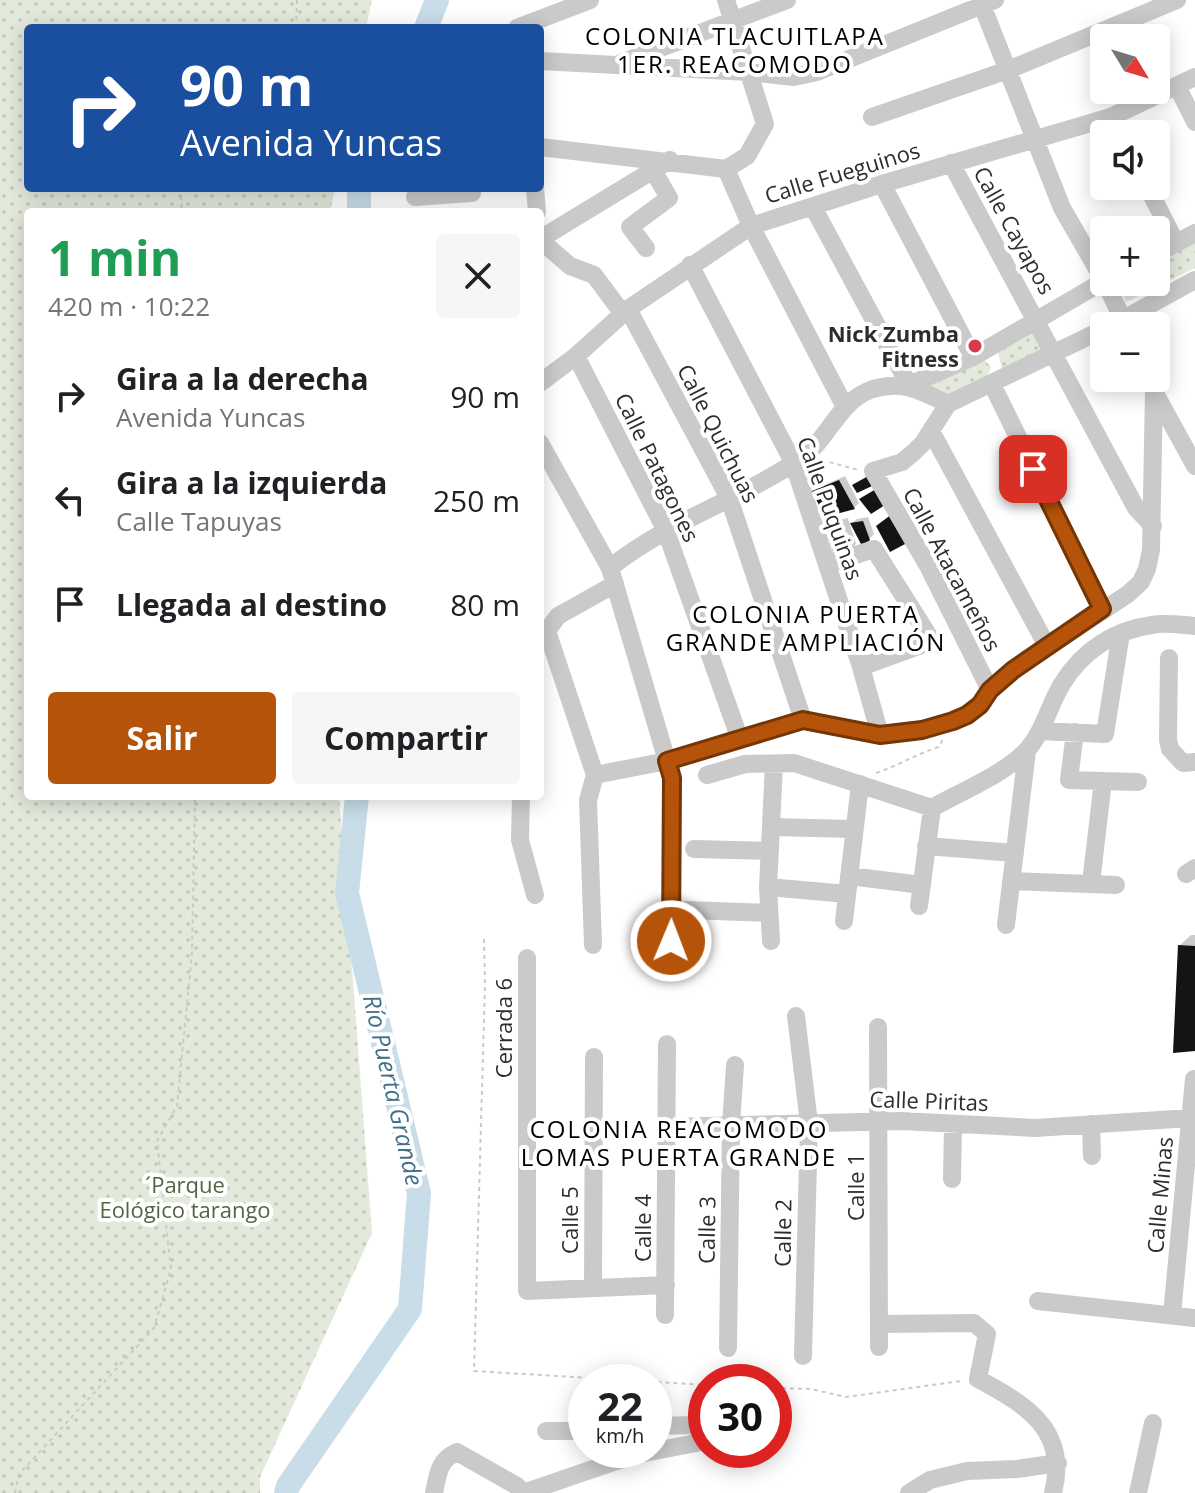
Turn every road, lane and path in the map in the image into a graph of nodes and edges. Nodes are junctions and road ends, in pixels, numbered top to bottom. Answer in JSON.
{"nodes":[{"id":1,"x":297,"y":0,"type":"edge"},
{"id":2,"x":590,"y":0,"type":"edge"},
{"id":3,"x":726,"y":0,"type":"edge"},
{"id":4,"x":787,"y":0,"type":"edge"},
{"id":5,"x":1177,"y":0,"type":"edge"},
{"id":6,"x":986,"y":2,"type":"edge"},
{"id":7,"x":732,"y":21,"type":"junction"},
{"id":8,"x":296,"y":24,"type":"edge"},
{"id":9,"x":527,"y":24,"type":"edge"},
{"id":10,"x":544,"y":61,"type":"edge"},
{"id":11,"x":614,"y":65,"type":"junction"},
{"id":12,"x":1008,"y":70,"type":"junction"},
{"id":13,"x":749,"y":72,"type":"junction"},
{"id":14,"x":1195,"y":77,"type":"edge"},
{"id":15,"x":1177,"y":86,"type":"junction"},
{"id":16,"x":872,"y":117,"type":"dead end"},
{"id":17,"x":1111,"y":117,"type":"junction"},
{"id":18,"x":1113,"y":120,"type":"edge"},
{"id":19,"x":1195,"y":122,"type":"edge"},
{"id":20,"x":1034,"y":138,"type":"junction"},
{"id":21,"x":544,"y":147,"type":"edge"},
{"id":22,"x":670,"y":160,"type":"junction"},
{"id":23,"x":951,"y":163,"type":"junction"},
{"id":24,"x":726,"y":169,"type":"junction"},
{"id":25,"x":653,"y":170,"type":"junction"},
{"id":26,"x":882,"y":184,"type":"junction"},
{"id":27,"x":456,"y":192,"type":"edge"},
{"id":28,"x":415,"y":197,"type":"dead end"},
{"id":29,"x":1154,"y":200,"type":"edge"},
{"id":30,"x":813,"y":207,"type":"junction"},
{"id":31,"x":751,"y":226,"type":"junction"},
{"id":32,"x":1195,"y":233,"type":"edge"},
{"id":33,"x":544,"y":238,"type":"edge"},
{"id":34,"x":544,"y":243,"type":"edge"},
{"id":35,"x":1176,"y":243,"type":"junction"},
{"id":36,"x":1170,"y":246,"type":"edge"},
{"id":37,"x":646,"y":248,"type":"dead end"},
{"id":38,"x":1090,"y":257,"type":"edge"},
{"id":39,"x":690,"y":265,"type":"junction"},
{"id":40,"x":1195,"y":281,"type":"edge"},
{"id":41,"x":1090,"y":289,"type":"edge"},
{"id":42,"x":626,"y":312,"type":"junction"},
{"id":43,"x":1141,"y":312,"type":"edge"},
{"id":44,"x":1037,"y":320,"type":"junction"},
{"id":45,"x":1090,"y":336,"type":"edge"},
{"id":46,"x":1054,"y":354,"type":"junction"},
{"id":47,"x":576,"y":356,"type":"junction"},
{"id":48,"x":973,"y":357,"type":"junction"},
{"id":49,"x":544,"y":380,"type":"edge"},
{"id":50,"x":992,"y":384,"type":"junction"},
{"id":51,"x":909,"y":385,"type":"junction"},
{"id":52,"x":1151,"y":392,"type":"edge"},
{"id":53,"x":1155,"y":392,"type":"edge"},
{"id":54,"x":948,"y":404,"type":"junction"},
{"id":55,"x":845,"y":407,"type":"junction"},
{"id":56,"x":931,"y":431,"type":"junction"},
{"id":57,"x":544,"y":450,"type":"edge"},
{"id":58,"x":799,"y":459,"type":"junction"},
{"id":59,"x":1195,"y":466,"type":"edge"},
{"id":60,"x":873,"y":471,"type":"junction"},
{"id":61,"x":729,"y":498,"type":"junction"},
{"id":62,"x":1153,"y":526,"type":"junction"},
{"id":63,"x":666,"y":531,"type":"junction"},
{"id":64,"x":828,"y":564,"type":"junction"},
{"id":65,"x":612,"y":576,"type":"junction"},
{"id":66,"x":1102,"y":609,"type":"junction"},
{"id":67,"x":1195,"y":626,"type":"edge"},
{"id":68,"x":1121,"y":633,"type":"junction"},
{"id":69,"x":544,"y":635,"type":"edge"},
{"id":70,"x":1047,"y":646,"type":"junction"},
{"id":71,"x":1169,"y":658,"type":"dead end"},
{"id":72,"x":861,"y":667,"type":"junction"},
{"id":73,"x":990,"y":690,"type":"junction"},
{"id":74,"x":803,"y":720,"type":"junction"},
{"id":75,"x":953,"y":721,"type":"junction"},
{"id":76,"x":1040,"y":731,"type":"junction"},
{"id":77,"x":1075,"y":732,"type":"junction"},
{"id":78,"x":880,"y":735,"type":"junction"},
{"id":79,"x":739,"y":737,"type":"junction"},
{"id":80,"x":1027,"y":751,"type":"junction"},
{"id":81,"x":667,"y":761,"type":"junction"},
{"id":82,"x":1195,"y":762,"type":"edge"},
{"id":83,"x":774,"y":764,"type":"junction"},
{"id":84,"x":595,"y":775,"type":"junction"},
{"id":85,"x":707,"y":775,"type":"dead end"},
{"id":86,"x":1103,"y":781,"type":"junction"},
{"id":87,"x":1138,"y":782,"type":"dead end"},
{"id":88,"x":863,"y":784,"type":"junction"},
{"id":89,"x":195,"y":800,"type":"edge"},
{"id":90,"x":521,"y":800,"type":"edge"},
{"id":91,"x":932,"y":808,"type":"junction"},
{"id":92,"x":772,"y":827,"type":"junction"},
{"id":93,"x":853,"y":829,"type":"junction"},
{"id":94,"x":926,"y":846,"type":"junction"},
{"id":95,"x":694,"y":849,"type":"dead end"},
{"id":96,"x":770,"y":851,"type":"junction"},
{"id":97,"x":1015,"y":853,"type":"junction"},
{"id":98,"x":1011,"y":881,"type":"junction"},
{"id":99,"x":1091,"y":883,"type":"junction"},
{"id":100,"x":848,"y":885,"type":"junction"},
{"id":101,"x":922,"y":885,"type":"junction"},
{"id":102,"x":1116,"y":885,"type":"dead end"},
{"id":103,"x":768,"y":887,"type":"junction"},
{"id":104,"x":535,"y":895,"type":"dead end"},
{"id":105,"x":919,"y":906,"type":"dead end"},
{"id":106,"x":687,"y":910,"type":"dead end"},
{"id":107,"x":769,"y":913,"type":"junction"},
{"id":108,"x":844,"y":921,"type":"dead end"},
{"id":109,"x":1006,"y":925,"type":"dead end"},
{"id":110,"x":484,"y":939,"type":"dead end"},
{"id":111,"x":671,"y":941,"type":"dead end"},
{"id":112,"x":771,"y":941,"type":"dead end"},
{"id":113,"x":593,"y":945,"type":"dead end"},
{"id":114,"x":527,"y":958,"type":"dead end"},
{"id":115,"x":796,"y":1016,"type":"dead end"},
{"id":116,"x":878,"y":1027,"type":"dead end"},
{"id":117,"x":667,"y":1044,"type":"dead end"},
{"id":118,"x":594,"y":1057,"type":"dead end"},
{"id":119,"x":735,"y":1065,"type":"dead end"},
{"id":120,"x":1194,"y":1079,"type":"edge"},
{"id":121,"x":1191,"y":1118,"type":"junction"},
{"id":122,"x":879,"y":1121,"type":"junction"},
{"id":123,"x":809,"y":1123,"type":"junction"},
{"id":124,"x":953,"y":1124,"type":"junction"},
{"id":125,"x":1091,"y":1124,"type":"junction"},
{"id":126,"x":731,"y":1125,"type":"junction"},
{"id":127,"x":665,"y":1127,"type":"junction"},
{"id":128,"x":1092,"y":1156,"type":"dead end"},
{"id":129,"x":952,"y":1179,"type":"dead end"},
{"id":130,"x":666,"y":1285,"type":"junction"},
{"id":131,"x":593,"y":1288,"type":"junction"},
{"id":132,"x":1038,"y":1301,"type":"dead end"},
{"id":133,"x":665,"y":1315,"type":"dead end"},
{"id":134,"x":1172,"y":1315,"type":"junction"},
{"id":135,"x":1195,"y":1318,"type":"edge"},
{"id":136,"x":880,"y":1324,"type":"junction"},
{"id":137,"x":879,"y":1347,"type":"dead end"},
{"id":138,"x":728,"y":1348,"type":"dead end"},
{"id":139,"x":803,"y":1356,"type":"dead end"},
{"id":140,"x":978,"y":1379,"type":"junction"},
{"id":141,"x":688,"y":1384,"type":"edge"},
{"id":142,"x":792,"y":1388,"type":"edge"},
{"id":143,"x":1153,"y":1423,"type":"dead end"},
{"id":144,"x":672,"y":1426,"type":"edge"},
{"id":145,"x":546,"y":1431,"type":"dead end"},
{"id":146,"x":568,"y":1431,"type":"edge"},
{"id":147,"x":672,"y":1448,"type":"edge"},
{"id":148,"x":1058,"y":1463,"type":"junction"},
{"id":149,"x":596,"y":1468,"type":"edge"},
{"id":150,"x":15,"y":1493,"type":"edge"},
{"id":151,"x":434,"y":1493,"type":"edge"},
{"id":152,"x":523,"y":1493,"type":"edge"},
{"id":153,"x":909,"y":1493,"type":"edge"},
{"id":154,"x":1053,"y":1493,"type":"edge"},
{"id":155,"x":1138,"y":1493,"type":"edge"}],
"edges":[{"from":1,"to":8,"type":"path"},
{"from":2,"to":9,"type":"street"},
{"from":3,"to":7,"type":"street"},
{"from":4,"to":7,"type":"street"},
{"from":5,"to":12,"type":"street"},
{"from":6,"to":12,"type":"street"},
{"from":6,"to":13,"type":"street"},
{"from":7,"to":11,"type":"street"},
{"from":7,"to":13,"type":"street"},
{"from":10,"to":11,"type":"street"},
{"from":11,"to":13,"type":"street"},
{"from":12,"to":16,"type":"street"},
{"from":12,"to":20,"type":"street"},
{"from":13,"to":24,"type":"street"},
{"from":14,"to":15,"type":"street","name":"Calle Fueguinos"},
{"from":15,"to":17,"type":"street","name":"Calle Fueguinos"},
{"from":15,"to":19,"type":"street"},
{"from":17,"to":18,"type":"street"},
{"from":17,"to":20,"type":"street","name":"Calle Fueguinos"},
{"from":20,"to":23,"type":"street","name":"Calle Fueguinos"},
{"from":20,"to":38,"type":"street"},
{"from":21,"to":22,"type":"street"},
{"from":22,"to":24,"type":"street"},
{"from":22,"to":25,"type":"street"},
{"from":23,"to":26,"type":"street","name":"Calle Fueguinos"},
{"from":23,"to":44,"type":"street","name":"Calle Cayapos"},
{"from":24,"to":31,"type":"street"},
{"from":25,"to":33,"type":"street"},
{"from":25,"to":37,"type":"street"},
{"from":26,"to":30,"type":"street","name":"Calle Fueguinos"},
{"from":26,"to":48,"type":"street"},
{"from":27,"to":28,"type":"street"},
{"from":29,"to":35,"type":"street"},
{"from":30,"to":31,"type":"street","name":"Calle Fueguinos"},
{"from":30,"to":51,"type":"street"},
{"from":31,"to":39,"type":"street","name":"Calle Fueguinos"},
{"from":31,"to":55,"type":"street"},
{"from":32,"to":35,"type":"street"},
{"from":34,"to":42,"type":"street","name":"Calle Quichuas"},
{"from":35,"to":36,"type":"street"},
{"from":39,"to":42,"type":"street","name":"Calle Fueguinos"},
{"from":39,"to":58,"type":"street","name":"Calle Puquinas"},
{"from":40,"to":43,"type":"street"},
{"from":41,"to":44,"type":"street"},
{"from":42,"to":47,"type":"street","name":"Calle Fueguinos"},
{"from":42,"to":61,"type":"street","name":"Calle Quichuas"},
{"from":44,"to":46,"type":"street","name":"Calle Cayapos"},
{"from":44,"to":48,"type":"street"},
{"from":45,"to":46,"type":"street"},
{"from":46,"to":50,"type":"street"},
{"from":46,"to":62,"type":"street"},
{"from":47,"to":49,"type":"street","name":"Calle Fueguinos"},
{"from":47,"to":63,"type":"street","name":"Calle Patagones"},
{"from":48,"to":51,"type":"street"},
{"from":50,"to":54,"type":"street"},
{"from":50,"to":66,"type":"street"},
{"from":51,"to":54,"type":"street"},
{"from":51,"to":55,"type":"street"},
{"from":52,"to":62,"type":"street"},
{"from":53,"to":59,"type":"street"},
{"from":54,"to":56,"type":"street"},
{"from":55,"to":58,"type":"street"},
{"from":56,"to":60,"type":"street"},
{"from":56,"to":70,"type":"street"},
{"from":57,"to":65,"type":"street"},
{"from":58,"to":60,"type":"path"},
{"from":58,"to":61,"type":"street"},
{"from":58,"to":64,"type":"street","name":"Calle Puquinas"},
{"from":60,"to":73,"type":"street","name":"Calle Atacameños"},
{"from":61,"to":63,"type":"street"},
{"from":61,"to":74,"type":"street","name":"Calle Quichuas"},
{"from":62,"to":66,"type":"street"},
{"from":63,"to":65,"type":"street"},
{"from":63,"to":79,"type":"street","name":"Calle Patagones"},
{"from":64,"to":72,"type":"street","name":"Calle Puquinas"},
{"from":64,"to":72,"type":"street"},
{"from":65,"to":69,"type":"street"},
{"from":65,"to":81,"type":"street"},
{"from":66,"to":70,"type":"street"},
{"from":67,"to":68,"type":"street"},
{"from":68,"to":76,"type":"street"},
{"from":68,"to":77,"type":"street"},
{"from":69,"to":84,"type":"street"},
{"from":70,"to":73,"type":"street"},
{"from":71,"to":82,"type":"street"},
{"from":72,"to":78,"type":"street","name":"Calle Puquinas"},
{"from":73,"to":75,"type":"street"},
{"from":74,"to":78,"type":"street"},
{"from":74,"to":79,"type":"street"},
{"from":75,"to":78,"type":"street"},
{"from":75,"to":88,"type":"path"},
{"from":76,"to":77,"type":"street"},
{"from":76,"to":80,"type":"street"},
{"from":77,"to":86,"type":"street"},
{"from":79,"to":81,"type":"street"},
{"from":80,"to":91,"type":"street"},
{"from":80,"to":97,"type":"street"},
{"from":81,"to":84,"type":"street"},
{"from":81,"to":111,"type":"street"},
{"from":83,"to":85,"type":"street"},
{"from":83,"to":88,"type":"street"},
{"from":83,"to":92,"type":"street"},
{"from":84,"to":113,"type":"street"},
{"from":86,"to":87,"type":"street"},
{"from":86,"to":99,"type":"street"},
{"from":88,"to":91,"type":"street"},
{"from":88,"to":93,"type":"street"},
{"from":89,"to":150,"type":"path"},
{"from":90,"to":104,"type":"street"},
{"from":91,"to":94,"type":"street"},
{"from":92,"to":93,"type":"street"},
{"from":92,"to":96,"type":"street"},
{"from":93,"to":100,"type":"street"},
{"from":94,"to":97,"type":"street"},
{"from":94,"to":101,"type":"street"},
{"from":95,"to":96,"type":"street"},
{"from":96,"to":103,"type":"street"},
{"from":97,"to":98,"type":"street"},
{"from":98,"to":99,"type":"street"},
{"from":98,"to":109,"type":"street"},
{"from":99,"to":102,"type":"street"},
{"from":100,"to":101,"type":"street"},
{"from":100,"to":103,"type":"street"},
{"from":100,"to":108,"type":"street"},
{"from":101,"to":105,"type":"street"},
{"from":103,"to":107,"type":"street"},
{"from":106,"to":107,"type":"street"},
{"from":107,"to":112,"type":"street"},
{"from":110,"to":141,"type":"path"},
{"from":114,"to":131,"type":"street","name":"Cerrada 6"},
{"from":115,"to":123,"type":"street","name":"Calle 2"},
{"from":116,"to":122,"type":"street","name":"Calle 1"},
{"from":117,"to":127,"type":"street","name":"Calle 4"},
{"from":118,"to":131,"type":"street","name":"Calle 5"},
{"from":119,"to":126,"type":"street","name":"Calle 3"},
{"from":120,"to":121,"type":"street","name":"Calle Minas"},
{"from":121,"to":125,"type":"street","name":"Calle Piritas"},
{"from":121,"to":134,"type":"street","name":"Calle Minas"},
{"from":122,"to":123,"type":"street","name":"Calle Piritas"},
{"from":122,"to":124,"type":"street","name":"Calle Piritas"},
{"from":122,"to":136,"type":"street","name":"Calle 1"},
{"from":123,"to":126,"type":"street","name":"Calle Piritas"},
{"from":123,"to":139,"type":"street","name":"Calle 2"},
{"from":124,"to":125,"type":"street","name":"Calle Piritas"},
{"from":124,"to":129,"type":"street"},
{"from":125,"to":128,"type":"street"},
{"from":126,"to":127,"type":"street","name":"Calle Piritas"},
{"from":126,"to":138,"type":"street","name":"Calle 3"},
{"from":127,"to":130,"type":"street","name":"Calle 4"},
{"from":130,"to":131,"type":"street"},
{"from":130,"to":133,"type":"street","name":"Calle 4"},
{"from":132,"to":134,"type":"street"},
{"from":134,"to":135,"type":"street"},
{"from":136,"to":137,"type":"street","name":"Calle 1"},
{"from":136,"to":140,"type":"street"},
{"from":140,"to":142,"type":"path"},
{"from":140,"to":148,"type":"street"},
{"from":143,"to":155,"type":"street"},
{"from":144,"to":147,"type":"street"},
{"from":145,"to":146,"type":"street"},
{"from":148,"to":153,"type":"street"},
{"from":148,"to":154,"type":"street"},
{"from":149,"to":152,"type":"street"},
{"from":151,"to":152,"type":"street"}]}
